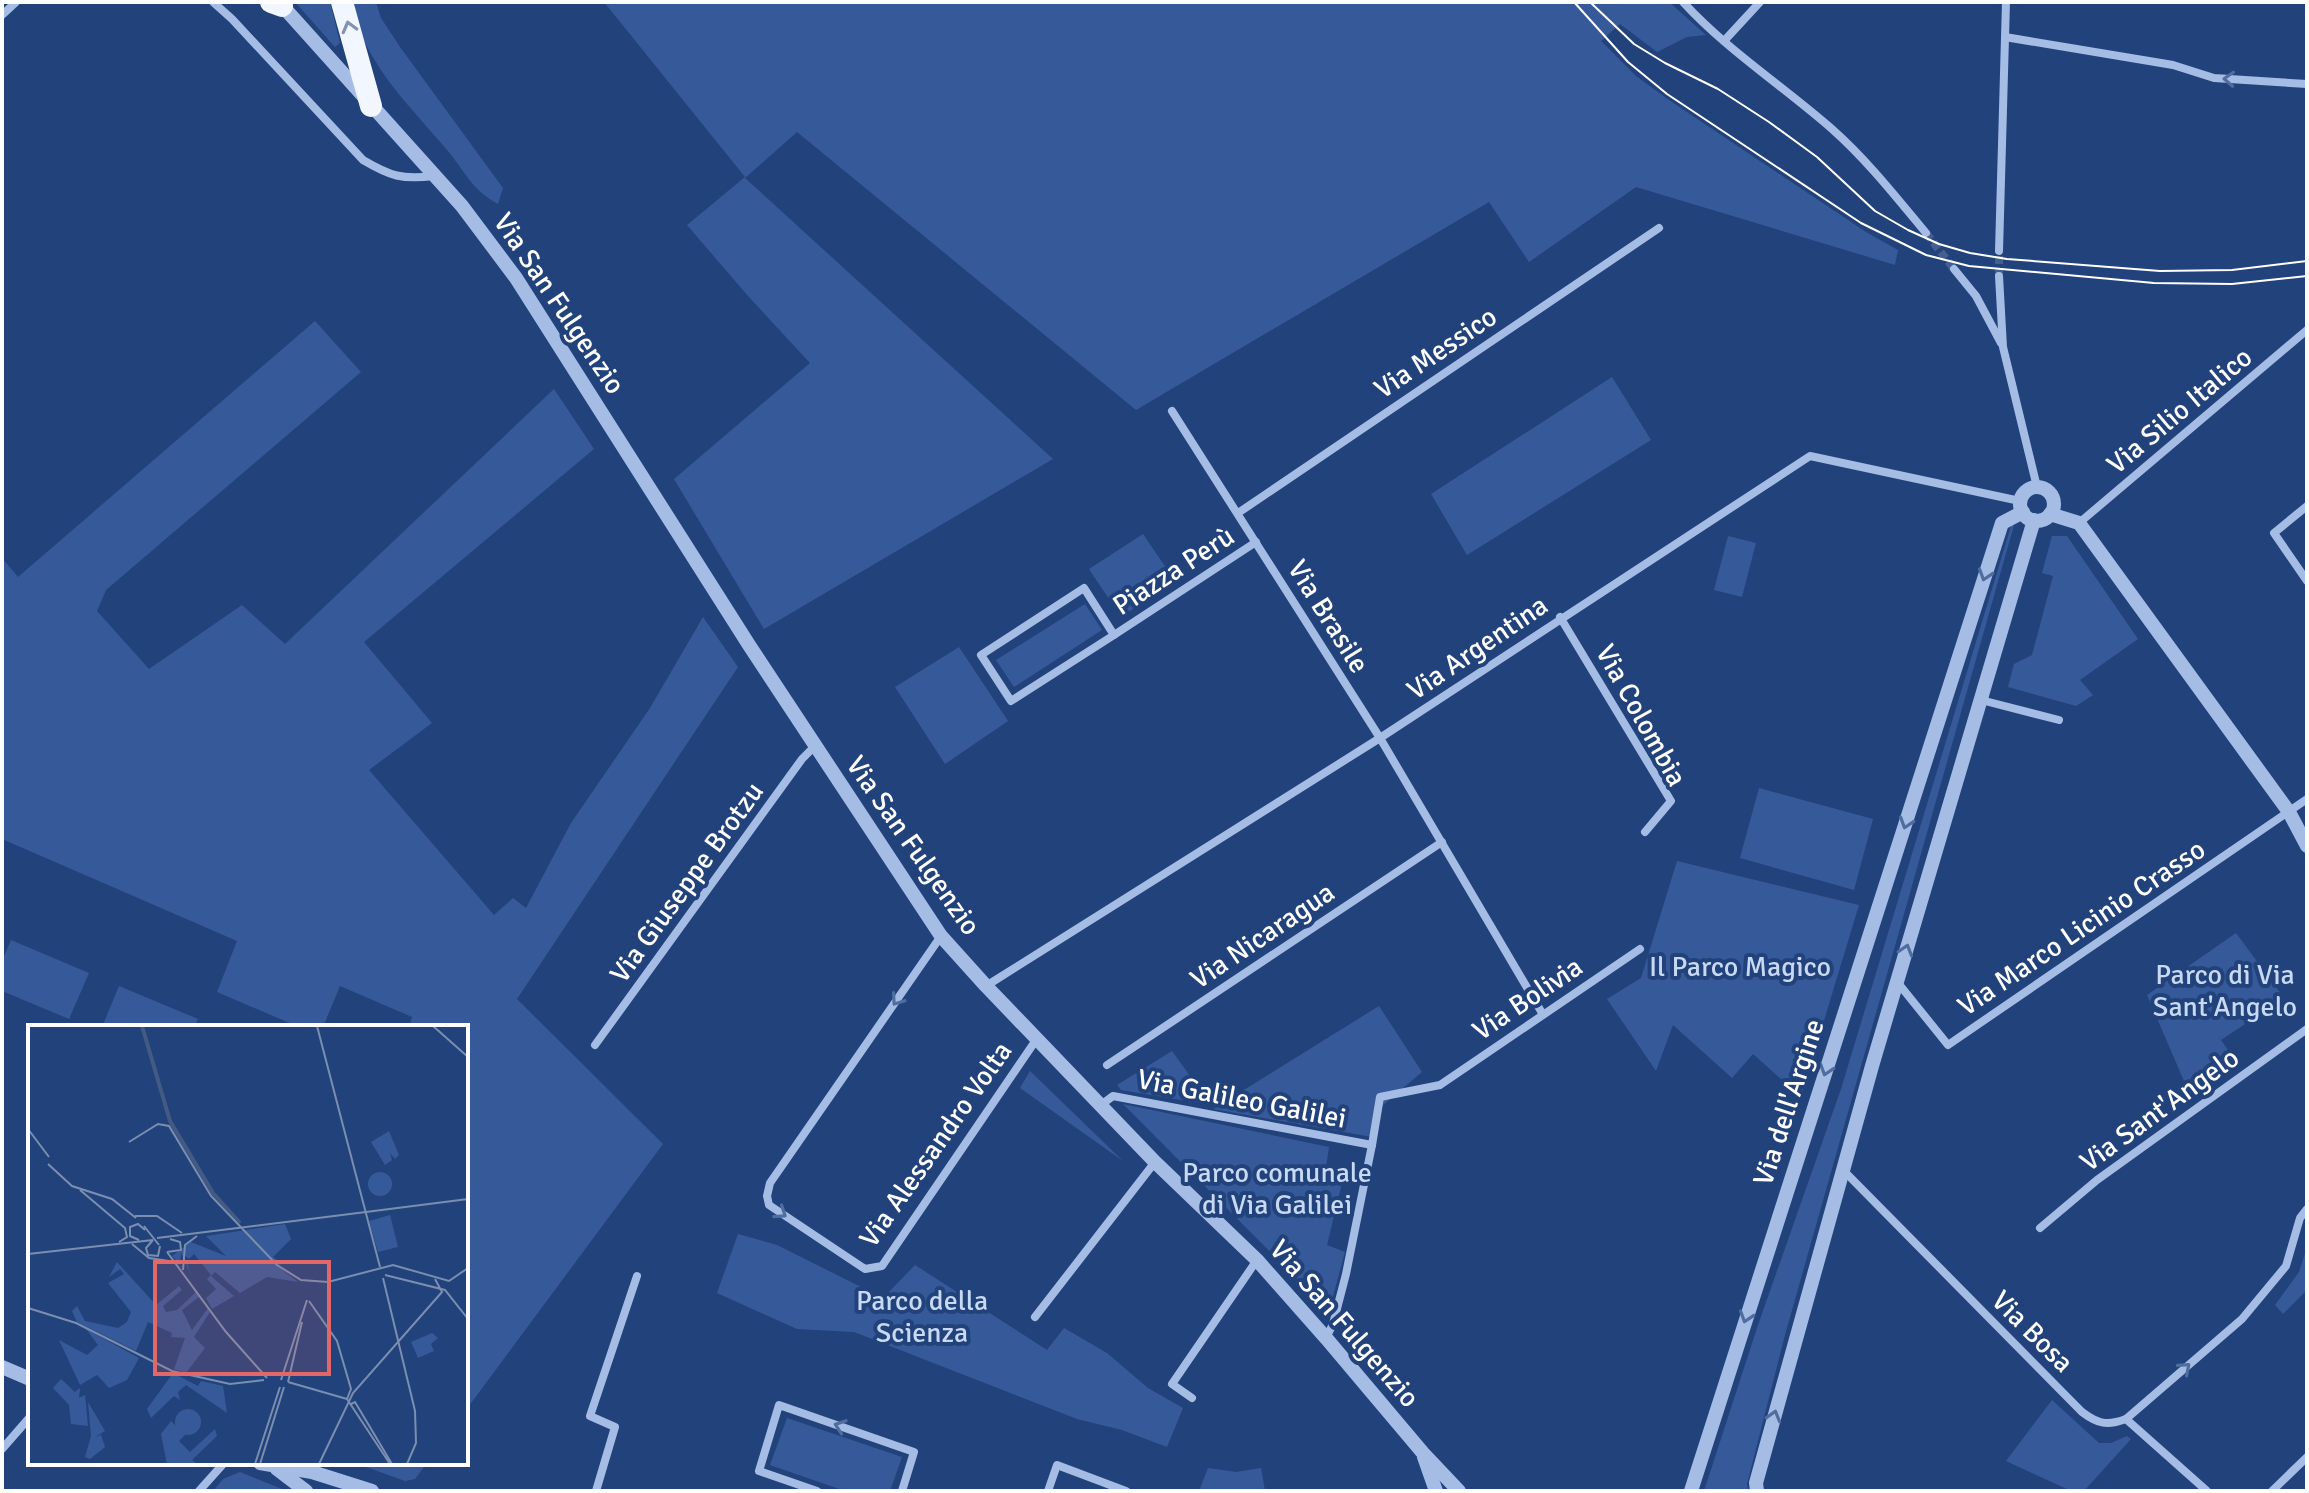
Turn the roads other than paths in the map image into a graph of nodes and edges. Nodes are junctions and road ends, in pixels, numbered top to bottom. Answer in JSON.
{"nodes":[{"id":1,"x":16,"y":2,"type":"edge"},
{"id":2,"x":213,"y":2,"type":"edge"},
{"id":3,"x":342,"y":2,"type":"edge"},
{"id":4,"x":1683,"y":2,"type":"edge"},
{"id":5,"x":1760,"y":2,"type":"edge"},
{"id":6,"x":2006,"y":2,"type":"edge"},
{"id":7,"x":278,"y":3,"type":"edge"},
{"id":8,"x":2,"y":15,"type":"edge"},
{"id":9,"x":2005,"y":37,"type":"junction"},
{"id":10,"x":1724,"y":41,"type":"junction"},
{"id":11,"x":2307,"y":84,"type":"edge"},
{"id":12,"x":371,"y":106,"type":"junction"},
{"id":13,"x":428,"y":171,"type":"junction"},
{"id":14,"x":1659,"y":228,"type":"dead end"},
{"id":15,"x":1926,"y":233,"type":"tunnel mouth"},
{"id":16,"x":1999,"y":251,"type":"tunnel mouth"},
{"id":17,"x":1954,"y":269,"type":"tunnel mouth"},
{"id":18,"x":1999,"y":276,"type":"tunnel mouth"},
{"id":19,"x":2307,"y":330,"type":"edge"},
{"id":20,"x":2003,"y":347,"type":"junction"},
{"id":21,"x":1172,"y":411,"type":"dead end"},
{"id":22,"x":2037,"y":487,"type":"junction"},
{"id":23,"x":2307,"y":506,"type":"edge"},
{"id":24,"x":2026,"y":511,"type":"junction"},
{"id":25,"x":1238,"y":513,"type":"junction"},
{"id":26,"x":2050,"y":514,"type":"junction"},
{"id":27,"x":2079,"y":523,"type":"junction"},
{"id":28,"x":1256,"y":542,"type":"junction"},
{"id":29,"x":2307,"y":581,"type":"edge"},
{"id":30,"x":1560,"y":617,"type":"junction"},
{"id":31,"x":1114,"y":635,"type":"junction"},
{"id":32,"x":1981,"y":700,"type":"junction"},
{"id":33,"x":2059,"y":720,"type":"dead end"},
{"id":34,"x":1380,"y":738,"type":"junction"},
{"id":35,"x":815,"y":746,"type":"junction"},
{"id":36,"x":2307,"y":799,"type":"edge"},
{"id":37,"x":2289,"y":812,"type":"junction"},
{"id":38,"x":1645,"y":832,"type":"dead end"},
{"id":39,"x":1442,"y":842,"type":"junction"},
{"id":40,"x":2307,"y":846,"type":"edge"},
{"id":41,"x":941,"y":936,"type":"junction"},
{"id":42,"x":1640,"y":949,"type":"dead end"},
{"id":43,"x":1897,"y":982,"type":"junction"},
{"id":44,"x":986,"y":986,"type":"junction"},
{"id":45,"x":1542,"y":1013,"type":"junction"},
{"id":46,"x":2307,"y":1029,"type":"edge"},
{"id":47,"x":1036,"y":1040,"type":"junction"},
{"id":48,"x":595,"y":1045,"type":"dead end"},
{"id":49,"x":1107,"y":1065,"type":"dead end"},
{"id":50,"x":1101,"y":1105,"type":"junction"},
{"id":51,"x":1372,"y":1145,"type":"junction"},
{"id":52,"x":1155,"y":1162,"type":"junction"},
{"id":53,"x":1843,"y":1170,"type":"junction"},
{"id":54,"x":2307,"y":1209,"type":"edge"},
{"id":55,"x":2040,"y":1228,"type":"dead end"},
{"id":56,"x":1257,"y":1260,"type":"junction"},
{"id":57,"x":637,"y":1276,"type":"dead end"},
{"id":58,"x":1035,"y":1317,"type":"dead end"},
{"id":59,"x":1326,"y":1338,"type":"junction"},
{"id":60,"x":2,"y":1367,"type":"edge"},
{"id":61,"x":28,"y":1378,"type":"edge"},
{"id":62,"x":1192,"y":1398,"type":"dead end"},
{"id":63,"x":28,"y":1419,"type":"edge"},
{"id":64,"x":2126,"y":1419,"type":"junction"},
{"id":65,"x":2,"y":1449,"type":"edge"},
{"id":66,"x":1423,"y":1453,"type":"junction"},
{"id":67,"x":2307,"y":1457,"type":"edge"},
{"id":68,"x":222,"y":1465,"type":"edge"},
{"id":69,"x":266,"y":1465,"type":"edge"},
{"id":70,"x":1434,"y":1488,"type":"edge"},
{"id":71,"x":199,"y":1491,"type":"edge"},
{"id":72,"x":306,"y":1491,"type":"edge"},
{"id":73,"x":372,"y":1491,"type":"edge"},
{"id":74,"x":596,"y":1491,"type":"edge"},
{"id":75,"x":817,"y":1491,"type":"edge"},
{"id":76,"x":902,"y":1491,"type":"edge"},
{"id":77,"x":1048,"y":1491,"type":"edge"},
{"id":78,"x":1126,"y":1491,"type":"edge"},
{"id":79,"x":1459,"y":1491,"type":"edge"},
{"id":80,"x":1691,"y":1491,"type":"edge"},
{"id":81,"x":1757,"y":1491,"type":"edge"},
{"id":82,"x":2207,"y":1491,"type":"edge"},
{"id":83,"x":2272,"y":1491,"type":"edge"}],
"edges":[{"from":1,"to":8,"type":"street"},
{"from":2,"to":13,"type":"street"},
{"from":12,"to":3,"type":"highway","one_way":true},
{"from":4,"to":10,"type":"street"},
{"from":5,"to":10,"type":"street"},
{"from":6,"to":9,"type":"street"},
{"from":7,"to":12,"type":"street","name":"Via San Fulgenzio"},
{"from":11,"to":9,"type":"street","one_way":true},
{"from":9,"to":16,"type":"street"},
{"from":10,"to":15,"type":"street"},
{"from":12,"to":13,"type":"street","name":"Via San Fulgenzio"},
{"from":13,"to":35,"type":"street","name":"Via San Fulgenzio"},
{"from":14,"to":25,"type":"street","name":"Via Messico"},
{"from":17,"to":20,"type":"street"},
{"from":18,"to":20,"type":"street"},
{"from":19,"to":27,"type":"street","name":"Via Silio Italico"},
{"from":20,"to":22,"type":"street"},
{"from":21,"to":25,"type":"street","name":"Via Brasile"},
{"from":22,"to":24,"type":"street"},
{"from":22,"to":26,"type":"street"},
{"from":23,"to":29,"type":"street"},
{"from":24,"to":26,"type":"street"},
{"from":24,"to":30,"type":"street","name":"Via Argentina"},
{"from":24,"to":32,"type":"street"},
{"from":24,"to":80,"type":"street","name":"Via dell'Argine","one_way":true},
{"from":25,"to":28,"type":"street","name":"Via Brasile"},
{"from":26,"to":27,"type":"street"},
{"from":27,"to":37,"type":"street"},
{"from":28,"to":31,"type":"street","name":"Piazza Perù"},
{"from":28,"to":34,"type":"street","name":"Via Brasile"},
{"from":30,"to":34,"type":"street","name":"Via Argentina"},
{"from":30,"to":38,"type":"street","name":"Via Colombia"},
{"from":31,"to":31,"type":"street","name":"Piazza Perù"},
{"from":32,"to":33,"type":"street"},
{"from":43,"to":32,"type":"street","one_way":true},
{"from":34,"to":39,"type":"street","name":"Via Brasile"},
{"from":34,"to":44,"type":"street","name":"Via Argentina"},
{"from":35,"to":41,"type":"street","name":"Via San Fulgenzio"},
{"from":35,"to":48,"type":"street","name":"Via Giuseppe Brotzu"},
{"from":36,"to":37,"type":"street","name":"Via Marco Licinio Crasso"},
{"from":37,"to":40,"type":"street"},
{"from":37,"to":43,"type":"street","name":"Via Marco Licinio Crasso"},
{"from":39,"to":45,"type":"street","name":"Via Brasile"},
{"from":39,"to":49,"type":"street","name":"Via Nicaragua"},
{"from":41,"to":44,"type":"street","name":"Via San Fulgenzio"},
{"from":41,"to":47,"type":"street","name":"Via Alessandro Volta","one_way":true},
{"from":42,"to":45,"type":"street","name":"Via Bolivia"},
{"from":43,"to":53,"type":"street"},
{"from":44,"to":47,"type":"street","name":"Via San Fulgenzio"},
{"from":45,"to":51,"type":"street","name":"Via Bolivia"},
{"from":46,"to":55,"type":"street","name":"Via Sant'Angelo"},
{"from":47,"to":50,"type":"street","name":"Via San Fulgenzio"},
{"from":50,"to":51,"type":"street","name":"Via Galileo Galilei"},
{"from":50,"to":52,"type":"street","name":"Via San Fulgenzio"},
{"from":51,"to":59,"type":"street","name":"Via Galileo Galilei"},
{"from":52,"to":56,"type":"street","name":"Via San Fulgenzio"},
{"from":52,"to":58,"type":"street"},
{"from":53,"to":64,"type":"street","name":"Via Bosa"},
{"from":81,"to":53,"type":"street","one_way":true},
{"from":64,"to":54,"type":"street","one_way":true},
{"from":56,"to":59,"type":"street","name":"Via San Fulgenzio"},
{"from":56,"to":62,"type":"street"},
{"from":57,"to":74,"type":"street"},
{"from":59,"to":66,"type":"street","name":"Via San Fulgenzio"},
{"from":60,"to":61,"type":"street"},
{"from":63,"to":65,"type":"street"},
{"from":64,"to":82,"type":"street"},
{"from":66,"to":70,"type":"street","name":"Via San Fulgenzio"},
{"from":66,"to":79,"type":"street","name":"Via San Fulgenzio"},
{"from":67,"to":83,"type":"street"},
{"from":68,"to":71,"type":"street"},
{"from":69,"to":72,"type":"street"},
{"from":69,"to":73,"type":"street"},
{"from":76,"to":75,"type":"street","one_way":true},
{"from":77,"to":78,"type":"street"}]}
